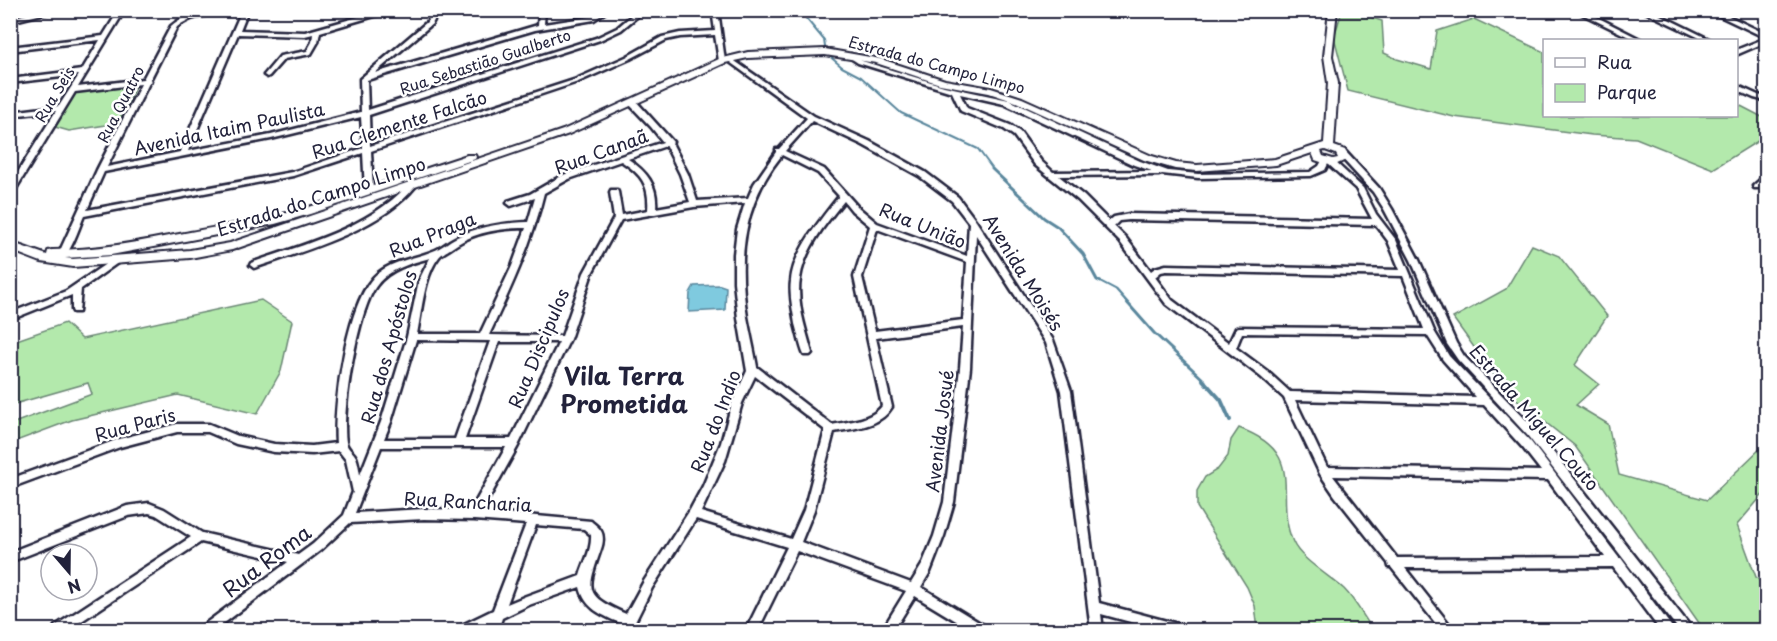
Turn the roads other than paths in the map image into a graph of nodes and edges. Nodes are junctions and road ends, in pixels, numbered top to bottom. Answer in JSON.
{"nodes":[{"id":1,"x":38,"y":10,"type":"edge"},
{"id":2,"x":55,"y":10,"type":"edge"},
{"id":3,"x":122,"y":10,"type":"edge"},
{"id":4,"x":237,"y":10,"type":"edge"},
{"id":5,"x":245,"y":10,"type":"edge"},
{"id":6,"x":392,"y":10,"type":"edge"},
{"id":7,"x":429,"y":10,"type":"edge"},
{"id":8,"x":542,"y":10,"type":"edge"},
{"id":9,"x":606,"y":10,"type":"edge"},
{"id":10,"x":642,"y":10,"type":"edge"},
{"id":11,"x":715,"y":10,"type":"edge"},
{"id":12,"x":1334,"y":10,"type":"edge"},
{"id":13,"x":1577,"y":10,"type":"edge"},
{"id":14,"x":1644,"y":10,"type":"edge"},
{"id":15,"x":1710,"y":10,"type":"edge"},
{"id":16,"x":385,"y":11,"type":"edge"},
{"id":17,"x":10,"y":18,"type":"edge"},
{"id":18,"x":541,"y":27,"type":"junction"},
{"id":19,"x":236,"y":32,"type":"junction"},
{"id":20,"x":316,"y":32,"type":"junction"},
{"id":21,"x":717,"y":33,"type":"junction"},
{"id":22,"x":104,"y":38,"type":"junction"},
{"id":23,"x":1767,"y":38,"type":"edge"},
{"id":24,"x":1637,"y":39,"type":"edge"},
{"id":25,"x":1706,"y":39,"type":"edge"},
{"id":26,"x":10,"y":49,"type":"edge"},
{"id":27,"x":1738,"y":52,"type":"edge"},
{"id":28,"x":851,"y":56,"type":"junction"},
{"id":29,"x":725,"y":60,"type":"junction"},
{"id":30,"x":83,"y":72,"type":"junction"},
{"id":31,"x":267,"y":75,"type":"dead end"},
{"id":32,"x":363,"y":80,"type":"junction"},
{"id":33,"x":10,"y":81,"type":"edge"},
{"id":34,"x":148,"y":81,"type":"junction"},
{"id":35,"x":1738,"y":87,"type":"edge"},
{"id":36,"x":73,"y":90,"type":"junction"},
{"id":37,"x":954,"y":90,"type":"junction"},
{"id":38,"x":1765,"y":99,"type":"edge"},
{"id":39,"x":632,"y":102,"type":"junction"},
{"id":40,"x":62,"y":108,"type":"junction"},
{"id":41,"x":10,"y":114,"type":"edge"},
{"id":42,"x":363,"y":114,"type":"junction"},
{"id":43,"x":811,"y":118,"type":"junction"},
{"id":44,"x":583,"y":123,"type":"junction"},
{"id":45,"x":669,"y":142,"type":"junction"},
{"id":46,"x":1329,"y":147,"type":"junction"},
{"id":47,"x":1318,"y":148,"type":"junction"},
{"id":48,"x":367,"y":151,"type":"junction"},
{"id":49,"x":779,"y":152,"type":"junction"},
{"id":50,"x":1342,"y":153,"type":"junction"},
{"id":51,"x":183,"y":154,"type":"junction"},
{"id":52,"x":623,"y":159,"type":"junction"},
{"id":53,"x":1328,"y":162,"type":"junction"},
{"id":54,"x":100,"y":170,"type":"junction"},
{"id":55,"x":1167,"y":173,"type":"junction"},
{"id":56,"x":1051,"y":174,"type":"junction"},
{"id":57,"x":1767,"y":179,"type":"edge"},
{"id":58,"x":1756,"y":186,"type":"dead end"},
{"id":59,"x":411,"y":187,"type":"junction"},
{"id":60,"x":369,"y":191,"type":"junction"},
{"id":61,"x":10,"y":192,"type":"edge"},
{"id":62,"x":614,"y":192,"type":"dead end"},
{"id":63,"x":540,"y":193,"type":"junction"},
{"id":64,"x":844,"y":196,"type":"junction"},
{"id":65,"x":750,"y":200,"type":"junction"},
{"id":66,"x":511,"y":203,"type":"dead end"},
{"id":67,"x":694,"y":204,"type":"junction"},
{"id":68,"x":652,"y":212,"type":"junction"},
{"id":69,"x":80,"y":214,"type":"junction"},
{"id":70,"x":618,"y":218,"type":"junction"},
{"id":71,"x":1378,"y":222,"type":"junction"},
{"id":72,"x":974,"y":223,"type":"junction"},
{"id":73,"x":532,"y":225,"type":"junction"},
{"id":74,"x":874,"y":225,"type":"junction"},
{"id":75,"x":1109,"y":225,"type":"junction"},
{"id":76,"x":10,"y":246,"type":"edge"},
{"id":77,"x":82,"y":254,"type":"junction"},
{"id":78,"x":436,"y":254,"type":"junction"},
{"id":79,"x":59,"y":258,"type":"junction"},
{"id":80,"x":116,"y":260,"type":"junction"},
{"id":81,"x":972,"y":261,"type":"junction"},
{"id":82,"x":73,"y":263,"type":"junction"},
{"id":83,"x":254,"y":265,"type":"dead end"},
{"id":84,"x":1406,"y":273,"type":"junction"},
{"id":85,"x":1150,"y":276,"type":"junction"},
{"id":86,"x":77,"y":288,"type":"junction"},
{"id":87,"x":76,"y":310,"type":"dead end"},
{"id":88,"x":10,"y":316,"type":"edge"},
{"id":89,"x":968,"y":323,"type":"junction"},
{"id":90,"x":1430,"y":332,"type":"junction"},
{"id":91,"x":873,"y":335,"type":"junction"},
{"id":92,"x":412,"y":337,"type":"junction"},
{"id":93,"x":483,"y":337,"type":"junction"},
{"id":94,"x":496,"y":338,"type":"junction"},
{"id":95,"x":565,"y":339,"type":"junction"},
{"id":96,"x":1231,"y":349,"type":"junction"},
{"id":97,"x":807,"y":353,"type":"dead end"},
{"id":98,"x":753,"y":369,"type":"junction"},
{"id":99,"x":1288,"y":396,"type":"junction"},
{"id":100,"x":1486,"y":401,"type":"junction"},
{"id":101,"x":830,"y":429,"type":"junction"},
{"id":102,"x":1531,"y":432,"type":"junction"},
{"id":103,"x":1517,"y":435,"type":"junction"},
{"id":104,"x":459,"y":442,"type":"junction"},
{"id":105,"x":378,"y":443,"type":"junction"},
{"id":106,"x":514,"y":443,"type":"junction"},
{"id":107,"x":341,"y":447,"type":"junction"},
{"id":108,"x":1324,"y":471,"type":"junction"},
{"id":109,"x":1551,"y":476,"type":"junction"},
{"id":110,"x":10,"y":484,"type":"edge"},
{"id":111,"x":358,"y":491,"type":"junction"},
{"id":112,"x":693,"y":514,"type":"junction"},
{"id":113,"x":474,"y":515,"type":"junction"},
{"id":114,"x":348,"y":518,"type":"junction"},
{"id":115,"x":532,"y":521,"type":"junction"},
{"id":116,"x":200,"y":537,"type":"junction"},
{"id":117,"x":795,"y":545,"type":"junction"},
{"id":118,"x":10,"y":557,"type":"edge"},
{"id":119,"x":300,"y":560,"type":"junction"},
{"id":120,"x":1393,"y":562,"type":"junction"},
{"id":121,"x":1617,"y":562,"type":"junction"},
{"id":122,"x":584,"y":579,"type":"junction"},
{"id":123,"x":914,"y":589,"type":"junction"},
{"id":124,"x":1095,"y":607,"type":"junction"},
{"id":125,"x":496,"y":614,"type":"junction"},
{"id":126,"x":627,"y":626,"type":"edge"},
{"id":127,"x":59,"y":630,"type":"edge"},
{"id":128,"x":206,"y":630,"type":"edge"},
{"id":129,"x":464,"y":630,"type":"edge"},
{"id":130,"x":492,"y":630,"type":"edge"},
{"id":131,"x":752,"y":630,"type":"edge"},
{"id":132,"x":888,"y":630,"type":"edge"},
{"id":133,"x":981,"y":630,"type":"edge"},
{"id":134,"x":1097,"y":630,"type":"edge"},
{"id":135,"x":1178,"y":630,"type":"edge"},
{"id":136,"x":1448,"y":630,"type":"edge"},
{"id":137,"x":1667,"y":630,"type":"edge"},
{"id":138,"x":1686,"y":630,"type":"edge"}],
"edges":[{"from":1,"to":17,"type":"street"},
{"from":2,"to":17,"type":"street"},
{"from":3,"to":22,"type":"street","name":"Rua Seis"},
{"from":4,"to":34,"type":"street","name":"Rua Quatro"},
{"from":5,"to":19,"type":"street"},
{"from":6,"to":16,"type":"street"},
{"from":7,"to":32,"type":"street"},
{"from":8,"to":18,"type":"street"},
{"from":9,"to":18,"type":"street"},
{"from":10,"to":42,"type":"street","name":"Rua Sebastião Gualberto"},
{"from":11,"to":21,"type":"street"},
{"from":12,"to":46,"type":"street"},
{"from":13,"to":24,"type":"street"},
{"from":14,"to":25,"type":"street"},
{"from":15,"to":23,"type":"street"},
{"from":16,"to":20,"type":"street"},
{"from":18,"to":32,"type":"street"},
{"from":19,"to":20,"type":"street"},
{"from":19,"to":51,"type":"street"},
{"from":20,"to":31,"type":"street"},
{"from":21,"to":29,"type":"street"},
{"from":21,"to":48,"type":"street","name":"Rua Clemente Falcão"},
{"from":22,"to":26,"type":"street"},
{"from":22,"to":30,"type":"street","name":"Rua Seis"},
{"from":23,"to":27,"type":"street"},
{"from":28,"to":29,"type":"street","name":"Estrada do Campo Limpo"},
{"from":28,"to":37,"type":"street"},
{"from":28,"to":47,"type":"street","name":"Estrada do Campo Limpo"},
{"from":29,"to":39,"type":"street","name":"Estrada do Campo Limpo"},
{"from":29,"to":43,"type":"street","name":"Avenida Moisés"},
{"from":30,"to":33,"type":"street"},
{"from":30,"to":36,"type":"street","name":"Rua Seis"},
{"from":32,"to":42,"type":"street"},
{"from":34,"to":36,"type":"street"},
{"from":34,"to":54,"type":"street","name":"Rua Quatro"},
{"from":35,"to":38,"type":"street"},
{"from":36,"to":40,"type":"street","name":"Rua Seis"},
{"from":37,"to":55,"type":"street"},
{"from":37,"to":56,"type":"street"},
{"from":39,"to":44,"type":"street","name":"Estrada do Campo Limpo"},
{"from":39,"to":45,"type":"street"},
{"from":40,"to":41,"type":"street"},
{"from":40,"to":61,"type":"street","name":"Rua Seis"},
{"from":42,"to":48,"type":"street"},
{"from":42,"to":51,"type":"street","name":"Avenida Itaim Paulista"},
{"from":43,"to":49,"type":"street","name":"Rua do Indio"},
{"from":43,"to":72,"type":"street","name":"Avenida Moisés"},
{"from":44,"to":59,"type":"street","name":"Estrada do Campo Limpo"},
{"from":44,"to":60,"type":"street","name":"Estrada do Campo Limpo"},
{"from":45,"to":52,"type":"street","name":"Rua Canaã"},
{"from":45,"to":67,"type":"street"},
{"from":46,"to":47,"type":"street","name":"Estrada do Campo Limpo"},
{"from":46,"to":50,"type":"street"},
{"from":47,"to":53,"type":"street"},
{"from":48,"to":60,"type":"street"},
{"from":48,"to":69,"type":"street","name":"Rua Clemente Falcão"},
{"from":49,"to":64,"type":"street","name":"Rua União"},
{"from":49,"to":65,"type":"street","name":"Rua do Indio"},
{"from":50,"to":53,"type":"street"},
{"from":50,"to":102,"type":"street","name":"Estrada Miguel Couto"},
{"from":51,"to":54,"type":"street","name":"Avenida Itaim Paulista"},
{"from":52,"to":63,"type":"street","name":"Rua Canaã"},
{"from":52,"to":68,"type":"street"},
{"from":53,"to":55,"type":"street"},
{"from":53,"to":71,"type":"street"},
{"from":54,"to":69,"type":"street","name":"Rua Quatro"},
{"from":55,"to":56,"type":"street"},
{"from":56,"to":75,"type":"street"},
{"from":57,"to":58,"type":"street"},
{"from":59,"to":80,"type":"street","name":"Estrada do Campo Limpo"},
{"from":59,"to":83,"type":"street"},
{"from":60,"to":77,"type":"street","name":"Estrada do Campo Limpo"},
{"from":62,"to":70,"type":"street"},
{"from":63,"to":66,"type":"street","name":"Rua Canaã"},
{"from":63,"to":73,"type":"street"},
{"from":64,"to":74,"type":"street","name":"Rua União"},
{"from":64,"to":97,"type":"street"},
{"from":65,"to":67,"type":"street"},
{"from":65,"to":98,"type":"street","name":"Rua do Indio"},
{"from":67,"to":68,"type":"street"},
{"from":68,"to":70,"type":"street"},
{"from":69,"to":79,"type":"street","name":"Rua Quatro"},
{"from":70,"to":95,"type":"street","name":"Rua Discipulos"},
{"from":71,"to":75,"type":"street"},
{"from":71,"to":84,"type":"street"},
{"from":72,"to":81,"type":"street","name":"Avenida Josué"},
{"from":72,"to":124,"type":"street","name":"Avenida Moisés"},
{"from":73,"to":78,"type":"street","name":"Rua Praga"},
{"from":73,"to":93,"type":"street"},
{"from":74,"to":81,"type":"street","name":"Rua União"},
{"from":74,"to":91,"type":"street"},
{"from":75,"to":85,"type":"street"},
{"from":76,"to":79,"type":"street","name":"Estrada do Campo Limpo"},
{"from":77,"to":79,"type":"street","name":"Estrada do Campo Limpo"},
{"from":77,"to":82,"type":"street"},
{"from":78,"to":92,"type":"street","name":"Rua dos Apóstolos"},
{"from":78,"to":107,"type":"street","name":"Rua Praga"},
{"from":79,"to":82,"type":"street","name":"Estrada do Campo Limpo"},
{"from":80,"to":82,"type":"street","name":"Estrada do Campo Limpo"},
{"from":80,"to":86,"type":"street"},
{"from":81,"to":89,"type":"street","name":"Avenida Josué"},
{"from":84,"to":85,"type":"street"},
{"from":84,"to":90,"type":"street"},
{"from":85,"to":96,"type":"street"},
{"from":86,"to":87,"type":"street"},
{"from":86,"to":88,"type":"street"},
{"from":89,"to":91,"type":"street"},
{"from":89,"to":123,"type":"street","name":"Avenida Josué"},
{"from":90,"to":96,"type":"street"},
{"from":90,"to":100,"type":"street"},
{"from":91,"to":101,"type":"street"},
{"from":92,"to":93,"type":"street"},
{"from":92,"to":105,"type":"street","name":"Rua dos Apóstolos"},
{"from":93,"to":94,"type":"street"},
{"from":94,"to":95,"type":"street"},
{"from":94,"to":104,"type":"street"},
{"from":95,"to":106,"type":"street","name":"Rua Discipulos"},
{"from":96,"to":99,"type":"street"},
{"from":98,"to":101,"type":"street"},
{"from":98,"to":112,"type":"street","name":"Rua do Indio"},
{"from":99,"to":100,"type":"street"},
{"from":99,"to":108,"type":"street"},
{"from":100,"to":103,"type":"street"},
{"from":101,"to":117,"type":"street"},
{"from":102,"to":103,"type":"street"},
{"from":102,"to":138,"type":"street","name":"Estrada Miguel Couto"},
{"from":103,"to":109,"type":"street"},
{"from":104,"to":105,"type":"street"},
{"from":104,"to":106,"type":"street"},
{"from":105,"to":111,"type":"street","name":"Rua dos Apóstolos"},
{"from":106,"to":113,"type":"street","name":"Rua Discipulos"},
{"from":107,"to":110,"type":"street","name":"Rua Paris"},
{"from":107,"to":111,"type":"street"},
{"from":108,"to":109,"type":"street"},
{"from":108,"to":120,"type":"street"},
{"from":109,"to":121,"type":"street"},
{"from":111,"to":114,"type":"street","name":"Rua dos Apóstolos"},
{"from":112,"to":117,"type":"street"},
{"from":112,"to":126,"type":"street","name":"Rua do Indio"},
{"from":113,"to":114,"type":"street","name":"Rua Rancharia"},
{"from":113,"to":115,"type":"street","name":"Rua Rancharia"},
{"from":114,"to":119,"type":"street","name":"Rua Roma"},
{"from":115,"to":122,"type":"street","name":"Rua Rancharia"},
{"from":115,"to":125,"type":"street"},
{"from":116,"to":118,"type":"street"},
{"from":116,"to":119,"type":"street"},
{"from":116,"to":127,"type":"street"},
{"from":117,"to":123,"type":"street"},
{"from":117,"to":131,"type":"street"},
{"from":119,"to":128,"type":"street","name":"Rua Roma"},
{"from":120,"to":121,"type":"street"},
{"from":120,"to":136,"type":"street"},
{"from":121,"to":137,"type":"street"},
{"from":122,"to":125,"type":"street"},
{"from":122,"to":126,"type":"street"},
{"from":123,"to":132,"type":"street","name":"Avenida Josué"},
{"from":123,"to":133,"type":"street"},
{"from":124,"to":134,"type":"street","name":"Avenida Moisés"},
{"from":124,"to":135,"type":"street"},
{"from":125,"to":129,"type":"street"},
{"from":125,"to":130,"type":"street"}]}
